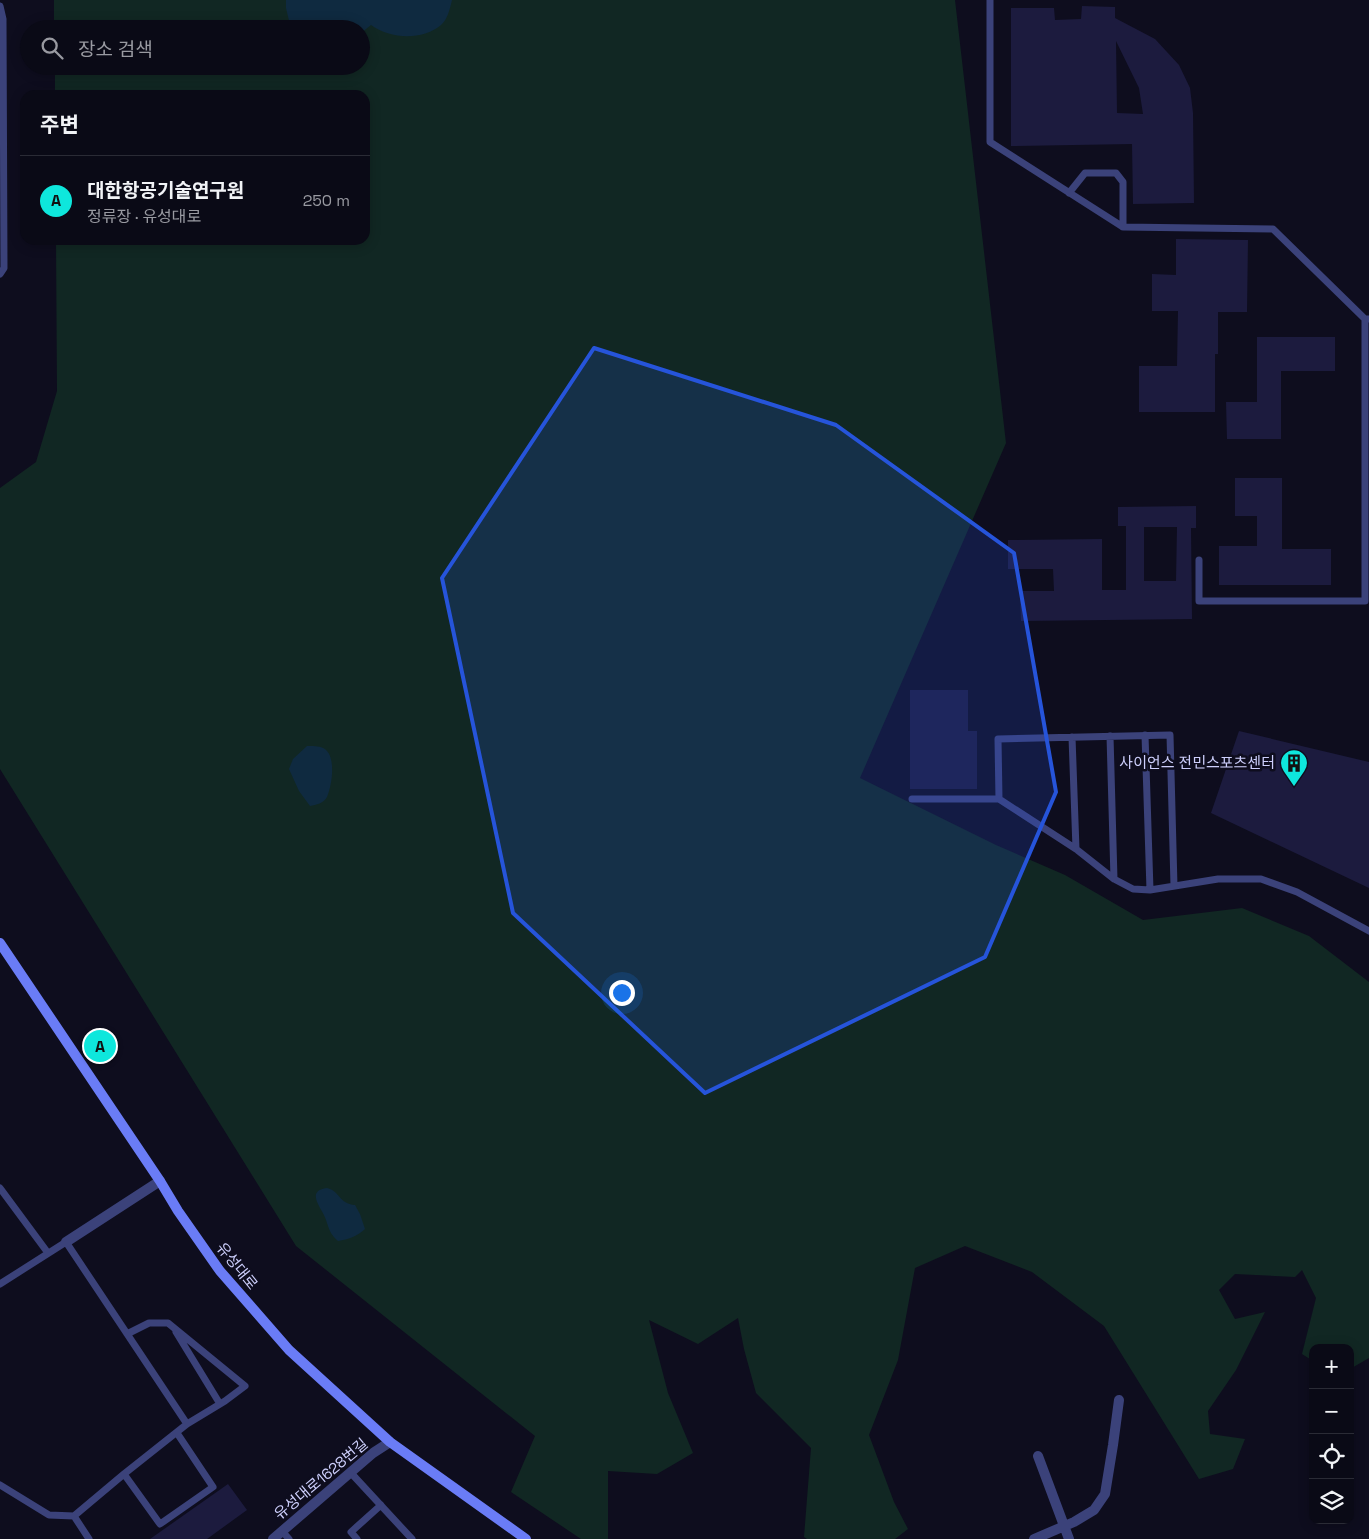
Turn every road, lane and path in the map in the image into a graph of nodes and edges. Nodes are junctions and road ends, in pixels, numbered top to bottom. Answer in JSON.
{"nodes":[{"id":1,"x":990,"y":0,"type":"edge"},
{"id":2,"x":0,"y":6,"type":"edge"},
{"id":3,"x":2,"y":19,"type":"edge"},
{"id":4,"x":1069,"y":193,"type":"junction"},
{"id":5,"x":1123,"y":227,"type":"junction"},
{"id":6,"x":0,"y":274,"type":"edge"},
{"id":7,"x":1367,"y":319,"type":"edge"},
{"id":8,"x":1367,"y":464,"type":"edge"},
{"id":9,"x":1199,"y":560,"type":"dead end"},
{"id":10,"x":1145,"y":735,"type":"junction"},
{"id":11,"x":1110,"y":736,"type":"junction"},
{"id":12,"x":1072,"y":737,"type":"junction"},
{"id":13,"x":912,"y":799,"type":"dead end"},
{"id":14,"x":999,"y":799,"type":"junction"},
{"id":15,"x":1076,"y":849,"type":"junction"},
{"id":16,"x":1114,"y":878,"type":"junction"},
{"id":17,"x":1174,"y":886,"type":"junction"},
{"id":18,"x":1150,"y":890,"type":"junction"},
{"id":19,"x":1369,"y":931,"type":"edge"},
{"id":20,"x":0,"y":943,"type":"edge"},
{"id":21,"x":160,"y":1181,"type":"junction"},
{"id":22,"x":0,"y":1188,"type":"edge"},
{"id":23,"x":66,"y":1242,"type":"junction"},
{"id":24,"x":48,"y":1253,"type":"junction"},
{"id":25,"x":0,"y":1284,"type":"edge"},
{"id":26,"x":173,"y":1327,"type":"junction"},
{"id":27,"x":128,"y":1334,"type":"junction"},
{"id":28,"x":1118,"y":1400,"type":"dead end"},
{"id":29,"x":220,"y":1404,"type":"junction"},
{"id":30,"x":187,"y":1424,"type":"junction"},
{"id":31,"x":177,"y":1433,"type":"junction"},
{"id":32,"x":390,"y":1442,"type":"junction"},
{"id":33,"x":1038,"y":1456,"type":"dead end"},
{"id":34,"x":350,"y":1473,"type":"junction"},
{"id":35,"x":124,"y":1474,"type":"junction"},
{"id":36,"x":0,"y":1485,"type":"edge"},
{"id":37,"x":381,"y":1505,"type":"junction"},
{"id":38,"x":74,"y":1516,"type":"junction"},
{"id":39,"x":1063,"y":1526,"type":"junction"},
{"id":40,"x":286,"y":1535,"type":"edge"},
{"id":41,"x":89,"y":1539,"type":"edge"},
{"id":42,"x":273,"y":1539,"type":"edge"},
{"id":43,"x":357,"y":1539,"type":"edge"},
{"id":44,"x":412,"y":1539,"type":"edge"},
{"id":45,"x":526,"y":1539,"type":"edge"},
{"id":46,"x":1034,"y":1539,"type":"edge"},
{"id":47,"x":1069,"y":1539,"type":"edge"}],
"edges":[{"from":1,"to":4,"type":"lane"},
{"from":2,"to":3,"type":"lane"},
{"from":3,"to":6,"type":"lane"},
{"from":4,"to":5,"type":"lane"},
{"from":4,"to":5,"type":"lane"},
{"from":5,"to":7,"type":"lane"},
{"from":7,"to":8,"type":"lane"},
{"from":8,"to":9,"type":"lane"},
{"from":10,"to":11,"type":"lane"},
{"from":10,"to":17,"type":"lane"},
{"from":10,"to":18,"type":"lane"},
{"from":11,"to":12,"type":"lane"},
{"from":11,"to":16,"type":"lane"},
{"from":12,"to":14,"type":"lane"},
{"from":12,"to":15,"type":"lane"},
{"from":13,"to":14,"type":"lane"},
{"from":14,"to":15,"type":"lane"},
{"from":15,"to":16,"type":"lane"},
{"from":16,"to":18,"type":"lane"},
{"from":17,"to":18,"type":"lane"},
{"from":17,"to":19,"type":"lane"},
{"from":20,"to":21,"type":"main road","name":"유성대로"},
{"from":21,"to":23,"type":"street"},
{"from":21,"to":32,"type":"main road","name":"유성대로"},
{"from":22,"to":24,"type":"lane"},
{"from":23,"to":24,"type":"lane"},
{"from":23,"to":27,"type":"lane"},
{"from":24,"to":25,"type":"lane"},
{"from":26,"to":27,"type":"lane"},
{"from":26,"to":29,"type":"lane"},
{"from":26,"to":29,"type":"lane"},
{"from":27,"to":30,"type":"lane"},
{"from":28,"to":39,"type":"street"},
{"from":29,"to":30,"type":"lane"},
{"from":30,"to":31,"type":"lane"},
{"from":31,"to":35,"type":"lane"},
{"from":31,"to":35,"type":"lane"},
{"from":32,"to":34,"type":"street","name":"유성대로1628번길"},
{"from":32,"to":45,"type":"main road","name":"유성대로"},
{"from":33,"to":39,"type":"street"},
{"from":34,"to":37,"type":"lane"},
{"from":34,"to":40,"type":"street","name":"유성대로1628번길"},
{"from":35,"to":38,"type":"lane"},
{"from":36,"to":38,"type":"lane"},
{"from":37,"to":43,"type":"lane"},
{"from":37,"to":44,"type":"lane"},
{"from":38,"to":41,"type":"lane"},
{"from":39,"to":46,"type":"street"},
{"from":39,"to":47,"type":"street"},
{"from":40,"to":42,"type":"street","name":"유성대로1628번길"}]}
